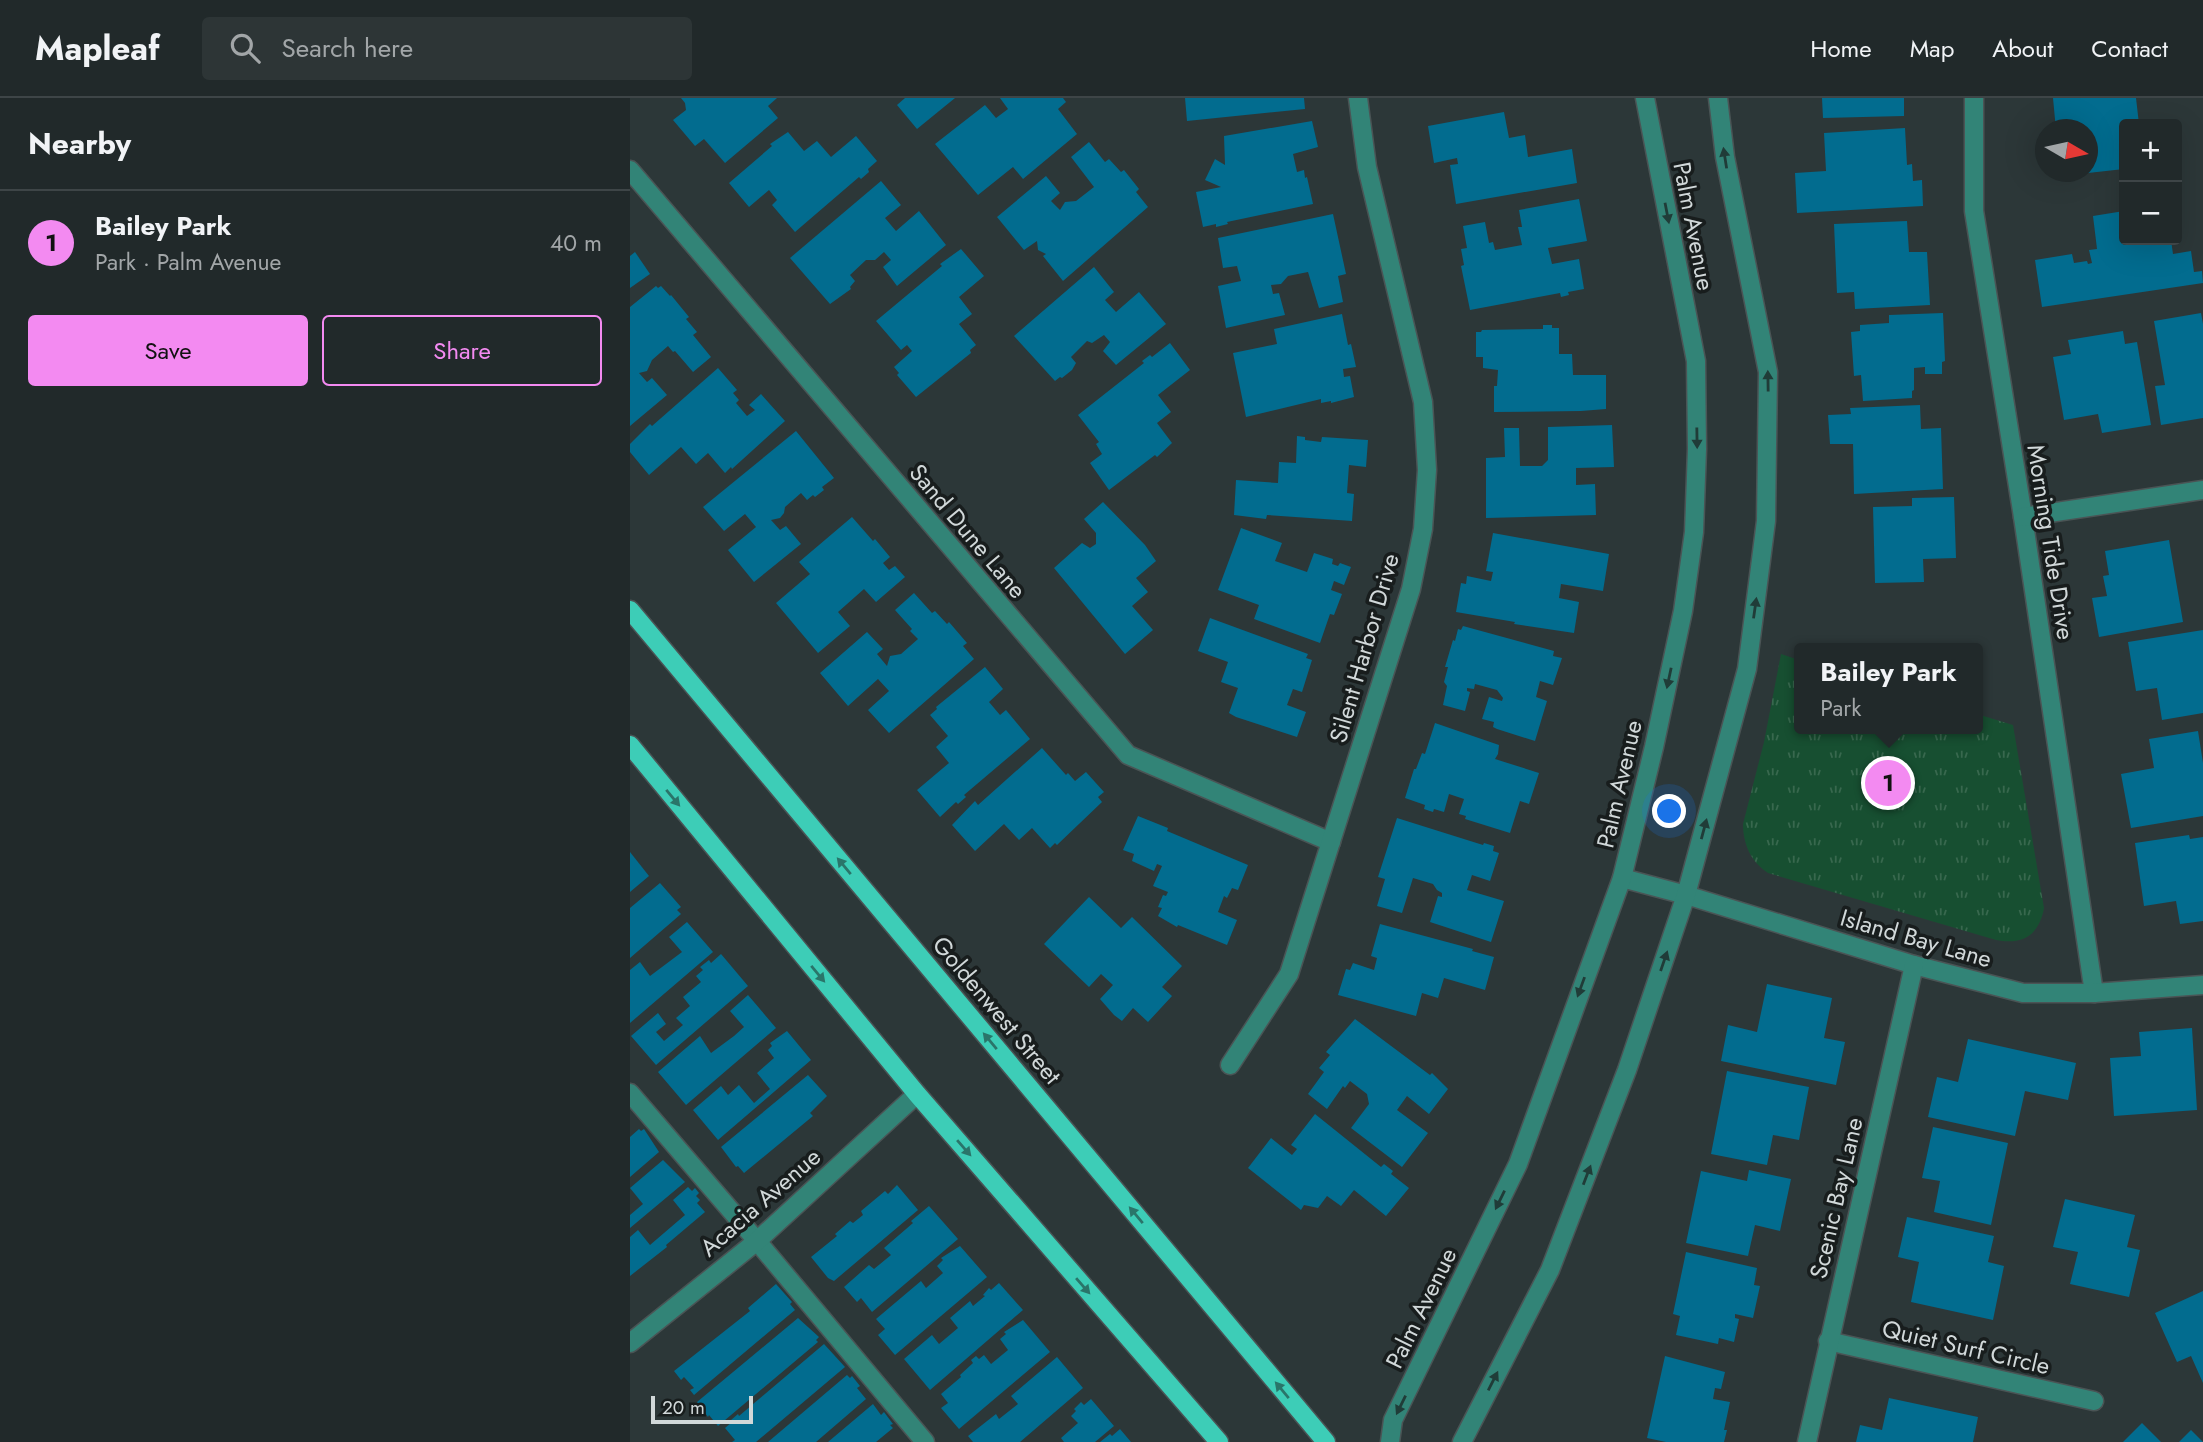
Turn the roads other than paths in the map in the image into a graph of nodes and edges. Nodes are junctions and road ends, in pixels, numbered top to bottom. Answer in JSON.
{"nodes":[{"id":1,"x":1358,"y":98,"type":"edge"},
{"id":2,"x":1645,"y":98,"type":"edge"},
{"id":3,"x":1718,"y":98,"type":"edge"},
{"id":4,"x":1974,"y":98,"type":"edge"},
{"id":5,"x":630,"y":170,"type":"edge"},
{"id":6,"x":2203,"y":490,"type":"edge"},
{"id":7,"x":2023,"y":517,"type":"junction"},
{"id":8,"x":630,"y":610,"type":"edge"},
{"id":9,"x":630,"y":746,"type":"edge"},
{"id":10,"x":1331,"y":842,"type":"junction"},
{"id":11,"x":1622,"y":878,"type":"junction"},
{"id":12,"x":1686,"y":895,"type":"junction"},
{"id":13,"x":1914,"y":965,"type":"junction"},
{"id":14,"x":2203,"y":985,"type":"edge"},
{"id":15,"x":2094,"y":993,"type":"junction"},
{"id":16,"x":1230,"y":1065,"type":"dead end"},
{"id":17,"x":630,"y":1093,"type":"edge"},
{"id":18,"x":917,"y":1094,"type":"junction"},
{"id":19,"x":757,"y":1241,"type":"junction"},
{"id":20,"x":1828,"y":1341,"type":"junction"},
{"id":21,"x":630,"y":1342,"type":"edge"},
{"id":22,"x":2094,"y":1401,"type":"dead end"},
{"id":23,"x":925,"y":1442,"type":"edge"},
{"id":24,"x":1219,"y":1442,"type":"edge"},
{"id":25,"x":1326,"y":1442,"type":"edge"},
{"id":26,"x":1390,"y":1442,"type":"edge"},
{"id":27,"x":1462,"y":1442,"type":"edge"},
{"id":28,"x":1807,"y":1442,"type":"edge"}],
"edges":[{"from":1,"to":10,"type":"street","name":"Silent Harbor Drive"},
{"from":2,"to":11,"type":"street","name":"Palm Avenue","one_way":true},
{"from":12,"to":3,"type":"street","name":"Palm Avenue","one_way":true},
{"from":4,"to":7,"type":"street","name":"Morning Tide Drive"},
{"from":5,"to":10,"type":"street","name":"Sand Dune Lane"},
{"from":6,"to":7,"type":"street"},
{"from":7,"to":15,"type":"street","name":"Morning Tide Drive"},
{"from":25,"to":8,"type":"main road","name":"Goldenwest Street","one_way":true},
{"from":9,"to":18,"type":"main road","one_way":true},
{"from":10,"to":16,"type":"street","name":"Silent Harbor Drive"},
{"from":11,"to":12,"type":"street","name":"Island Bay Lane"},
{"from":11,"to":26,"type":"street","name":"Palm Avenue","one_way":true},
{"from":12,"to":13,"type":"street","name":"Island Bay Lane"},
{"from":27,"to":12,"type":"street","name":"Palm Avenue","one_way":true},
{"from":13,"to":15,"type":"street","name":"Island Bay Lane"},
{"from":13,"to":20,"type":"street","name":"Scenic Bay Lane"},
{"from":14,"to":15,"type":"street","name":"Island Bay Lane"},
{"from":17,"to":19,"type":"street"},
{"from":18,"to":19,"type":"street","name":"Acacia Avenue"},
{"from":18,"to":24,"type":"main road","one_way":true},
{"from":19,"to":21,"type":"street","name":"Acacia Avenue"},
{"from":19,"to":23,"type":"street"},
{"from":20,"to":22,"type":"street","name":"Quiet Surf Circle"},
{"from":20,"to":28,"type":"street","name":"Scenic Bay Lane"}]}
